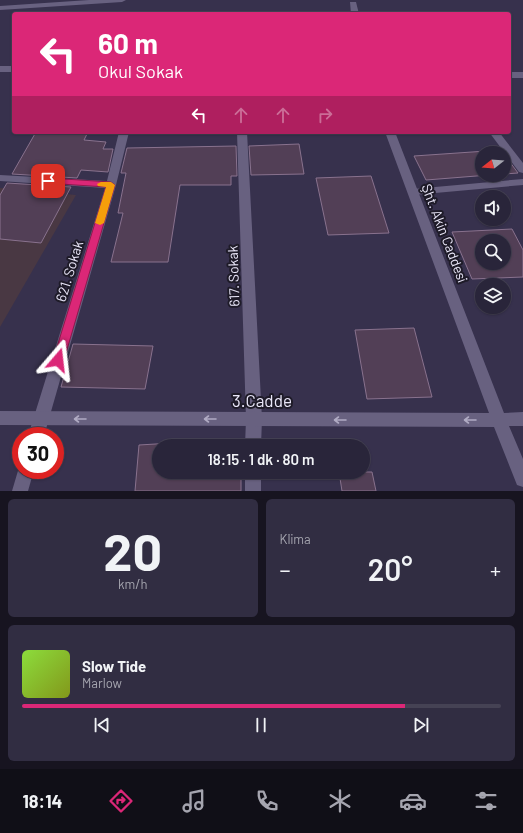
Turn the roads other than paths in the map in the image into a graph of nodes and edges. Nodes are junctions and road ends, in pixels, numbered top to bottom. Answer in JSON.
{"nodes":[{"id":1,"x":122,"y":0,"type":"edge"},
{"id":2,"x":353,"y":4,"type":"dead end"},
{"id":3,"x":0,"y":8,"type":"edge"},
{"id":4,"x":355,"y":12,"type":"edge"},
{"id":5,"x":0,"y":69,"type":"edge"},
{"id":6,"x":12,"y":70,"type":"edge"},
{"id":7,"x":511,"y":75,"type":"edge"},
{"id":8,"x":523,"y":75,"type":"edge"},
{"id":9,"x":124,"y":134,"type":"edge"},
{"id":10,"x":242,"y":134,"type":"edge"},
{"id":11,"x":391,"y":134,"type":"edge"},
{"id":12,"x":496,"y":134,"type":"edge"},
{"id":13,"x":523,"y":170,"type":"edge"},
{"id":14,"x":0,"y":178,"type":"edge"},
{"id":15,"x":523,"y":182,"type":"edge"},
{"id":16,"x":111,"y":185,"type":"junction"},
{"id":17,"x":413,"y":192,"type":"junction"},
{"id":18,"x":0,"y":418,"type":"edge"},
{"id":19,"x":41,"y":418,"type":"junction"},
{"id":20,"x":254,"y":419,"type":"junction"},
{"id":21,"x":523,"y":419,"type":"edge"},
{"id":22,"x":498,"y":420,"type":"junction"},
{"id":23,"x":38,"y":427,"type":"edge"},
{"id":24,"x":253,"y":439,"type":"edge"},
{"id":25,"x":23,"y":479,"type":"edge"},
{"id":26,"x":253,"y":479,"type":"edge"},
{"id":27,"x":523,"y":479,"type":"edge"},
{"id":28,"x":20,"y":491,"type":"edge"},
{"id":29,"x":253,"y":491,"type":"edge"}],
"edges":[{"from":1,"to":3,"type":"street"},
{"from":2,"to":4,"type":"street"},
{"from":5,"to":6,"type":"street"},
{"from":7,"to":8,"type":"street"},
{"from":9,"to":16,"type":"street","name":"621. Sokak"},
{"from":10,"to":20,"type":"street","name":"617. Sokak"},
{"from":11,"to":17,"type":"street","name":"Şht. Akin Caddesi"},
{"from":12,"to":13,"type":"street"},
{"from":14,"to":16,"type":"street"},
{"from":15,"to":17,"type":"street"},
{"from":16,"to":19,"type":"street","name":"621. Sokak"},
{"from":17,"to":22,"type":"street","name":"Şht. Akin Caddesi"},
{"from":18,"to":19,"type":"street","name":"3.Cadde"},
{"from":20,"to":19,"type":"street","name":"3.Cadde","one_way":true},
{"from":19,"to":23,"type":"street","name":"621. Sokak"},
{"from":22,"to":20,"type":"street","name":"3.Cadde","one_way":true},
{"from":20,"to":24,"type":"street","name":"617. Sokak"},
{"from":21,"to":22,"type":"street","name":"3.Cadde"},
{"from":22,"to":27,"type":"street","name":"Şht. Akin Caddesi"},
{"from":25,"to":28,"type":"street"},
{"from":26,"to":29,"type":"street"}]}
